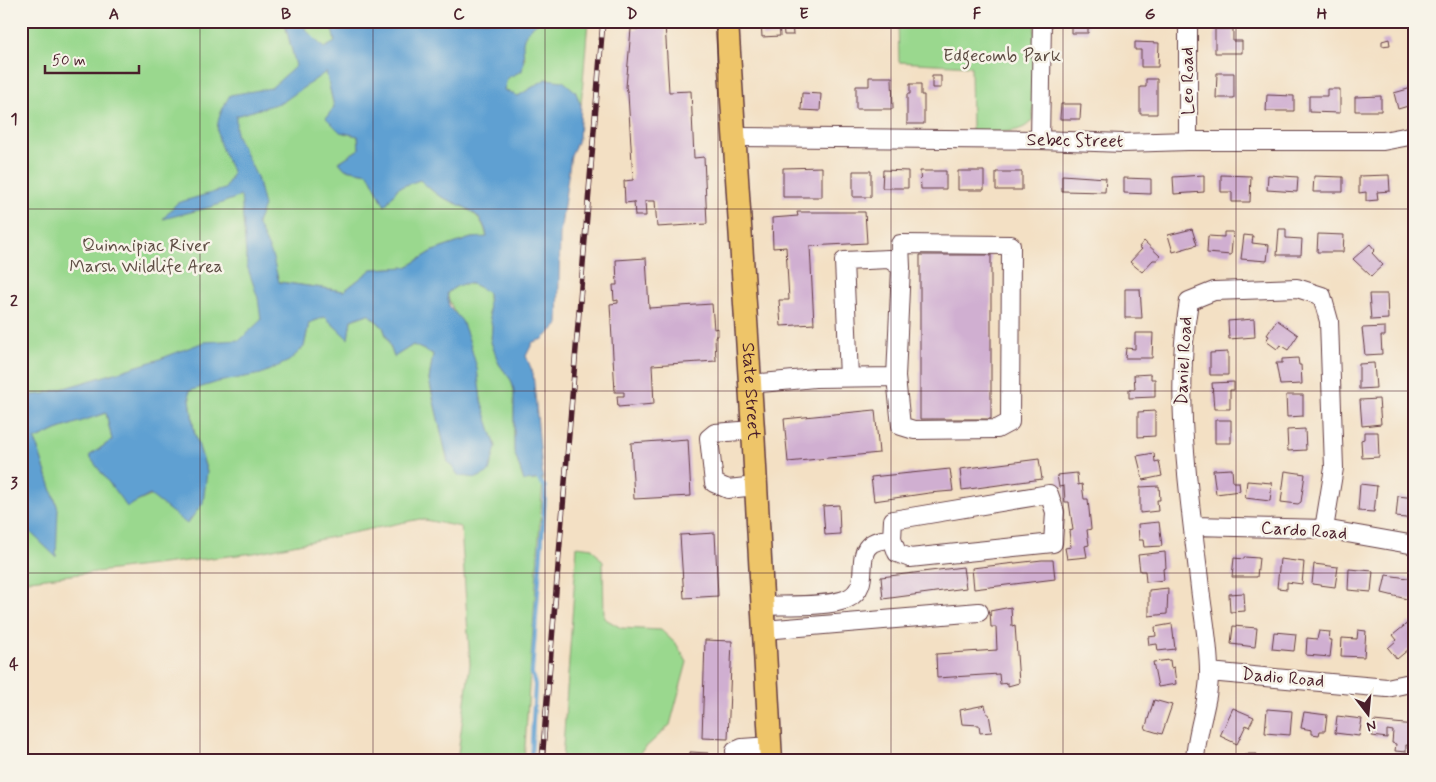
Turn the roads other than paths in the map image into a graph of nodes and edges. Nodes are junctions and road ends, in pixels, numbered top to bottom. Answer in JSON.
{"nodes":[{"id":1,"x":727,"y":21,"type":"edge"},
{"id":2,"x":1042,"y":21,"type":"edge"},
{"id":3,"x":1188,"y":21,"type":"edge"},
{"id":4,"x":1415,"y":135,"type":"edge"},
{"id":5,"x":735,"y":137,"type":"junction"},
{"id":6,"x":1040,"y":140,"type":"junction"},
{"id":7,"x":1188,"y":141,"type":"junction"},
{"id":8,"x":901,"y":267,"type":"junction"},
{"id":9,"x":848,"y":377,"type":"junction"},
{"id":10,"x":896,"y":377,"type":"junction"},
{"id":11,"x":750,"y":384,"type":"junction"},
{"id":12,"x":753,"y":430,"type":"junction"},
{"id":13,"x":756,"y":486,"type":"junction"},
{"id":14,"x":1192,"y":526,"type":"junction"},
{"id":15,"x":1324,"y":529,"type":"junction"},
{"id":16,"x":892,"y":539,"type":"junction"},
{"id":17,"x":1415,"y":545,"type":"edge"},
{"id":18,"x":762,"y":606,"type":"junction"},
{"id":19,"x":979,"y":612,"type":"dead end"},
{"id":20,"x":764,"y":630,"type":"junction"},
{"id":21,"x":1210,"y":672,"type":"junction"},
{"id":22,"x":1415,"y":682,"type":"edge"},
{"id":23,"x":734,"y":751,"type":"dead end"},
{"id":24,"x":770,"y":754,"type":"edge"},
{"id":25,"x":1195,"y":761,"type":"edge"}],
"edges":[{"from":1,"to":5,"type":"main road","name":"State Street"},
{"from":2,"to":6,"type":"street"},
{"from":3,"to":7,"type":"street","name":"Leo Road"},
{"from":4,"to":7,"type":"street","name":"Sebec Street"},
{"from":5,"to":6,"type":"street","name":"Sebec Street"},
{"from":5,"to":11,"type":"main road","name":"State Street"},
{"from":6,"to":7,"type":"street","name":"Sebec Street"},
{"from":8,"to":9,"type":"street"},
{"from":8,"to":10,"type":"street"},
{"from":8,"to":10,"type":"street"},
{"from":9,"to":10,"type":"street"},
{"from":9,"to":11,"type":"street"},
{"from":11,"to":12,"type":"main road","name":"State Street"},
{"from":12,"to":13,"type":"main road","name":"State Street"},
{"from":12,"to":13,"type":"street"},
{"from":13,"to":18,"type":"main road","name":"State Street"},
{"from":14,"to":15,"type":"street","name":"Cardo Road"},
{"from":14,"to":15,"type":"street","name":"Daniel Road"},
{"from":14,"to":21,"type":"street","name":"Daniel Road"},
{"from":15,"to":17,"type":"street","name":"Cardo Road"},
{"from":16,"to":16,"type":"street"},
{"from":16,"to":18,"type":"street"},
{"from":18,"to":20,"type":"main road","name":"State Street"},
{"from":19,"to":20,"type":"street"},
{"from":20,"to":24,"type":"main road","name":"State Street"},
{"from":21,"to":22,"type":"street","name":"Dadio Road"},
{"from":21,"to":25,"type":"street","name":"Daniel Road"},
{"from":23,"to":24,"type":"street"}]}
